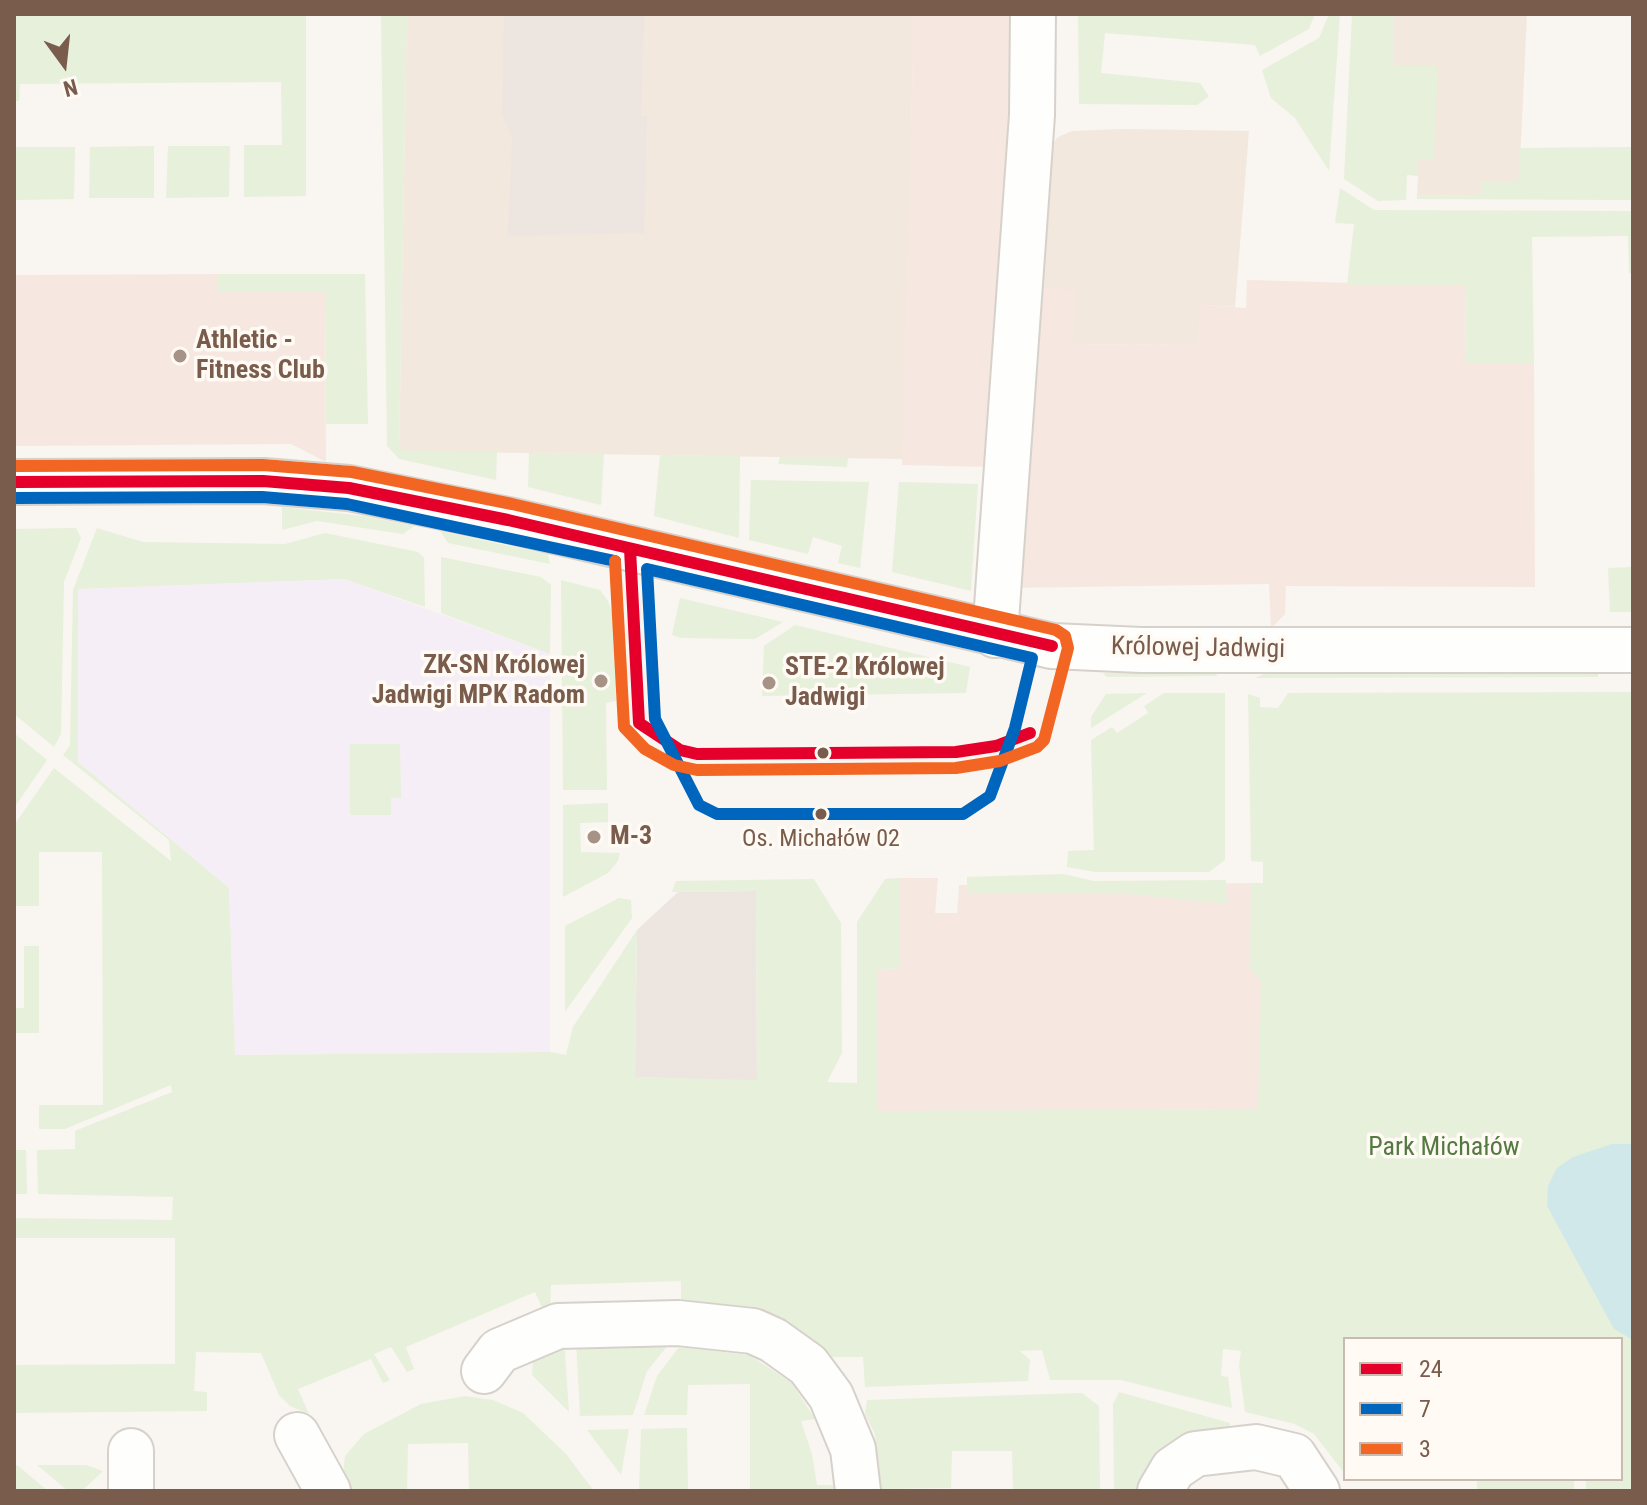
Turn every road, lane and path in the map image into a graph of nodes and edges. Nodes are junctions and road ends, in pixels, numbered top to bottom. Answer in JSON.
{"nodes":[{"id":1,"x":1033,"y":14,"type":"edge"},
{"id":2,"x":14,"y":482,"type":"edge"},
{"id":3,"x":995,"y":635,"type":"junction"},
{"id":4,"x":1633,"y":650,"type":"edge"},
{"id":5,"x":484,"y":1371,"type":"dead end"},
{"id":6,"x":297,"y":1435,"type":"dead end"},
{"id":7,"x":328,"y":1491,"type":"edge"},
{"id":8,"x":858,"y":1491,"type":"edge"},
{"id":9,"x":1160,"y":1491,"type":"edge"},
{"id":10,"x":1317,"y":1491,"type":"edge"}],
"edges":[{"from":1,"to":3,"type":"street"},
{"from":2,"to":3,"type":"street","name":"Królowej Jadwigi"},
{"from":3,"to":4,"type":"street","name":"Królowej Jadwigi"},
{"from":5,"to":8,"type":"street"},
{"from":6,"to":7,"type":"street"},
{"from":9,"to":10,"type":"street"}]}
